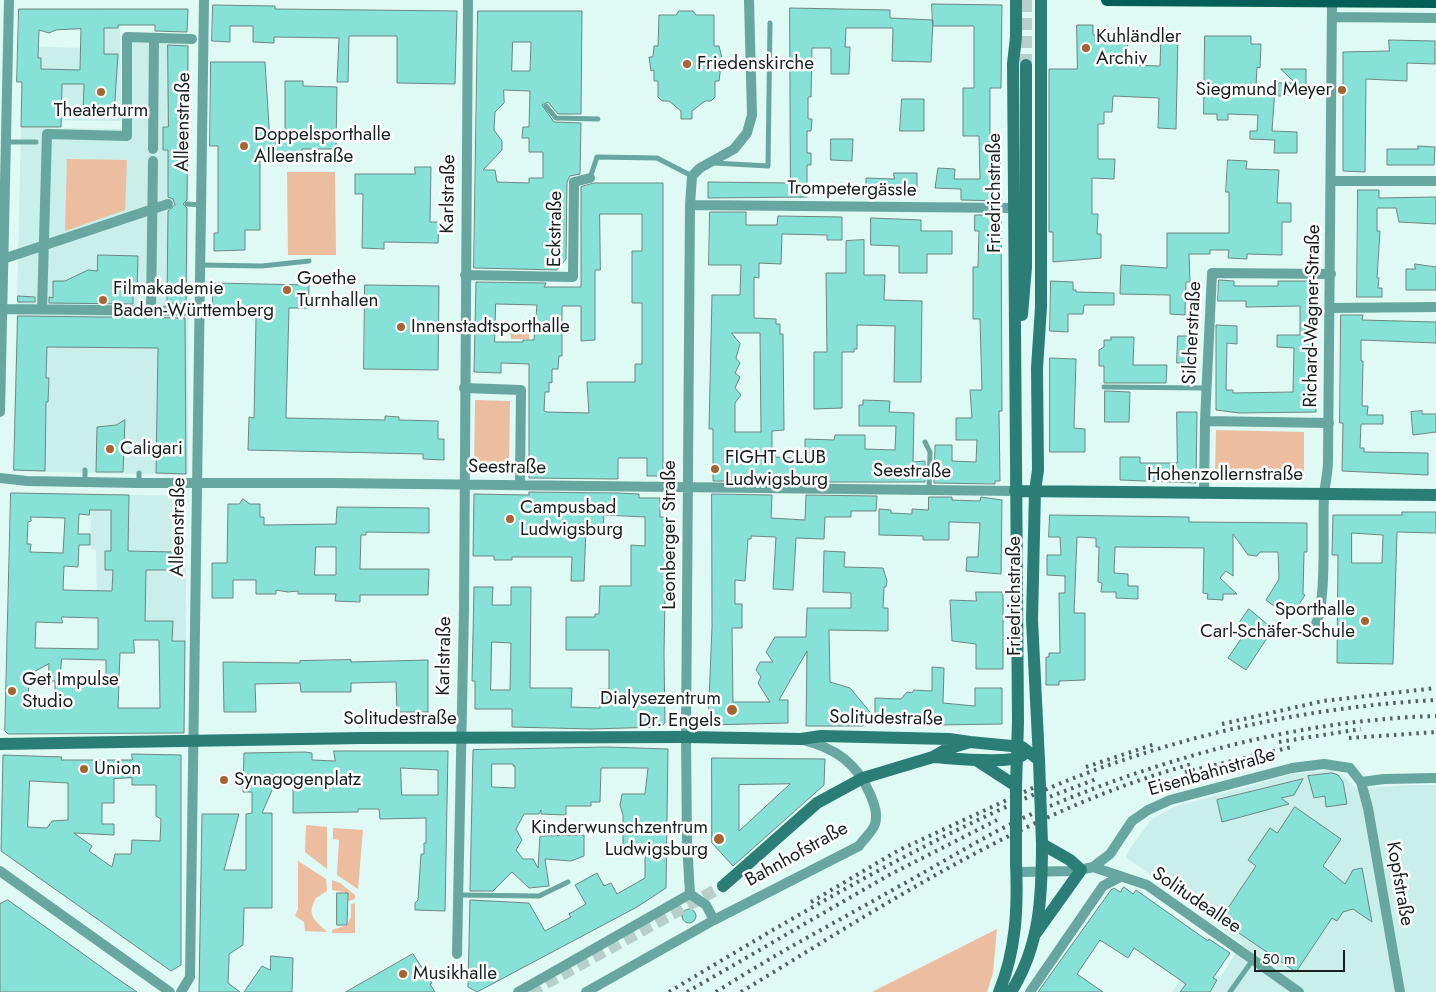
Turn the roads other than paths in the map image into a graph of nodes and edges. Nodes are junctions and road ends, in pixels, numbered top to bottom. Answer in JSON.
{"nodes":[{"id":1,"x":9,"y":0,"type":"edge"},
{"id":2,"x":204,"y":0,"type":"edge"},
{"id":3,"x":468,"y":0,"type":"edge"},
{"id":4,"x":749,"y":0,"type":"edge"},
{"id":5,"x":1016,"y":0,"type":"edge"},
{"id":6,"x":1041,"y":0,"type":"edge"},
{"id":7,"x":1107,"y":0,"type":"edge"},
{"id":8,"x":1332,"y":1,"type":"edge"},
{"id":9,"x":1436,"y":2,"type":"edge"},
{"id":10,"x":1332,"y":17,"type":"junction"},
{"id":11,"x":1436,"y":18,"type":"edge"},
{"id":12,"x":770,"y":23,"type":"dead end"},
{"id":13,"x":154,"y":38,"type":"junction"},
{"id":14,"x":192,"y":39,"type":"dead end"},
{"id":15,"x":1026,"y":65,"type":"tunnel mouth"},
{"id":16,"x":546,"y":106,"type":"dead end"},
{"id":17,"x":598,"y":119,"type":"dead end"},
{"id":18,"x":6,"y":142,"type":"junction"},
{"id":19,"x":36,"y":142,"type":"dead end"},
{"id":20,"x":153,"y":149,"type":"dead end"},
{"id":21,"x":153,"y":161,"type":"dead end"},
{"id":22,"x":711,"y":163,"type":"junction"},
{"id":23,"x":692,"y":176,"type":"junction"},
{"id":24,"x":590,"y":178,"type":"joint"},
{"id":25,"x":1331,"y":181,"type":"junction"},
{"id":26,"x":1436,"y":181,"type":"edge"},
{"id":27,"x":168,"y":204,"type":"dead end"},
{"id":28,"x":187,"y":204,"type":"dead end"},
{"id":29,"x":201,"y":205,"type":"junction"},
{"id":30,"x":690,"y":205,"type":"junction"},
{"id":31,"x":1014,"y":208,"type":"junction"},
{"id":32,"x":152,"y":209,"type":"junction"},
{"id":33,"x":2,"y":231,"type":"edge"},
{"id":34,"x":43,"y":247,"type":"junction"},
{"id":35,"x":2,"y":260,"type":"edge"},
{"id":36,"x":309,"y":261,"type":"dead end"},
{"id":37,"x":200,"y":265,"type":"junction"},
{"id":38,"x":1026,"y":267,"type":"junction"},
{"id":39,"x":1331,"y":274,"type":"junction"},
{"id":40,"x":466,"y":275,"type":"junction"},
{"id":41,"x":1436,"y":307,"type":"edge"},
{"id":42,"x":1331,"y":308,"type":"junction"},
{"id":43,"x":2,"y":309,"type":"junction"},
{"id":44,"x":42,"y":309,"type":"junction"},
{"id":45,"x":151,"y":311,"type":"junction"},
{"id":46,"x":192,"y":311,"type":"dead end"},
{"id":47,"x":1,"y":352,"type":"edge"},
{"id":48,"x":1037,"y":368,"type":"junction"},
{"id":49,"x":1015,"y":386,"type":"junction"},
{"id":50,"x":1104,"y":387,"type":"dead end"},
{"id":51,"x":464,"y":388,"type":"junction"},
{"id":52,"x":1208,"y":388,"type":"junction"},
{"id":53,"x":0,"y":412,"type":"edge"},
{"id":54,"x":1205,"y":420,"type":"junction"},
{"id":55,"x":1329,"y":423,"type":"junction"},
{"id":56,"x":925,"y":442,"type":"dead end"},
{"id":57,"x":85,"y":470,"type":"dead end"},
{"id":58,"x":0,"y":478,"type":"edge"},
{"id":59,"x":85,"y":482,"type":"junction"},
{"id":60,"x":197,"y":482,"type":"junction"},
{"id":61,"x":464,"y":485,"type":"junction"},
{"id":62,"x":520,"y":485,"type":"junction"},
{"id":63,"x":687,"y":487,"type":"junction"},
{"id":64,"x":928,"y":490,"type":"junction"},
{"id":65,"x":1015,"y":491,"type":"junction"},
{"id":66,"x":1035,"y":491,"type":"junction"},
{"id":67,"x":1204,"y":494,"type":"junction"},
{"id":68,"x":1324,"y":494,"type":"junction"},
{"id":69,"x":1436,"y":495,"type":"edge"},
{"id":70,"x":1314,"y":628,"type":"dead end"},
{"id":71,"x":1038,"y":735,"type":"junction"},
{"id":72,"x":462,"y":737,"type":"junction"},
{"id":73,"x":686,"y":737,"type":"junction"},
{"id":74,"x":801,"y":739,"type":"junction"},
{"id":75,"x":195,"y":742,"type":"junction"},
{"id":76,"x":970,"y":742,"type":"junction"},
{"id":77,"x":0,"y":744,"type":"edge"},
{"id":78,"x":1022,"y":748,"type":"junction"},
{"id":79,"x":933,"y":757,"type":"junction"},
{"id":80,"x":1017,"y":759,"type":"junction"},
{"id":81,"x":976,"y":760,"type":"junction"},
{"id":82,"x":1039,"y":760,"type":"junction"},
{"id":83,"x":863,"y":778,"type":"junction"},
{"id":84,"x":1436,"y":778,"type":"edge"},
{"id":85,"x":1361,"y":782,"type":"junction"},
{"id":86,"x":1016,"y":786,"type":"junction"},
{"id":87,"x":1042,"y":844,"type":"junction"},
{"id":88,"x":1017,"y":868,"type":"junction"},
{"id":89,"x":1087,"y":868,"type":"junction"},
{"id":90,"x":0,"y":871,"type":"edge"},
{"id":91,"x":1042,"y":871,"type":"junction"},
{"id":92,"x":1120,"y":877,"type":"junction"},
{"id":93,"x":568,"y":882,"type":"dead end"},
{"id":94,"x":723,"y":886,"type":"tunnel mouth"},
{"id":95,"x":459,"y":894,"type":"junction"},
{"id":96,"x":690,"y":894,"type":"junction"},
{"id":97,"x":714,"y":920,"type":"junction"},
{"id":98,"x":1036,"y":933,"type":"junction"},
{"id":99,"x":457,"y":954,"type":"dead end"},
{"id":100,"x":1252,"y":960,"type":"junction"},
{"id":101,"x":170,"y":992,"type":"edge"},
{"id":102,"x":181,"y":992,"type":"edge"},
{"id":103,"x":518,"y":992,"type":"edge"},
{"id":104,"x":586,"y":992,"type":"edge"},
{"id":105,"x":999,"y":992,"type":"edge"},
{"id":106,"x":1011,"y":992,"type":"edge"},
{"id":107,"x":1030,"y":992,"type":"edge"},
{"id":108,"x":1230,"y":992,"type":"edge"},
{"id":109,"x":1299,"y":992,"type":"edge"},
{"id":110,"x":1400,"y":992,"type":"edge"}],
"edges":[{"from":1,"to":18,"type":"street"},
{"from":2,"to":29,"type":"street","name":"Alleenstraße"},
{"from":3,"to":40,"type":"street","name":"Karlstraße"},
{"from":4,"to":22,"type":"street"},
{"from":5,"to":31,"type":"main road","name":"Friedrichstraße"},
{"from":6,"to":48,"type":"main road","name":"Friedrichstraße"},
{"from":7,"to":8,"type":"main road"},
{"from":8,"to":9,"type":"main road"},
{"from":8,"to":10,"type":"street","name":"Richard-Wagner-Straße"},
{"from":10,"to":11,"type":"street"},
{"from":10,"to":25,"type":"street","name":"Richard-Wagner-Straße"},
{"from":12,"to":22,"type":"lane"},
{"from":13,"to":14,"type":"street"},
{"from":13,"to":20,"type":"street"},
{"from":13,"to":34,"type":"street"},
{"from":15,"to":38,"type":"main road","name":"Friedrichstraße"},
{"from":16,"to":17,"type":"lane"},
{"from":18,"to":19,"type":"lane"},
{"from":18,"to":33,"type":"street"},
{"from":21,"to":32,"type":"street"},
{"from":22,"to":23,"type":"street"},
{"from":23,"to":24,"type":"lane"},
{"from":23,"to":30,"type":"street","name":"Leonberger Straße"},
{"from":24,"to":40,"type":"street","name":"Eckstraße"},
{"from":25,"to":26,"type":"street"},
{"from":25,"to":39,"type":"street","name":"Richard-Wagner-Straße"},
{"from":27,"to":32,"type":"street"},
{"from":28,"to":29,"type":"lane"},
{"from":29,"to":37,"type":"street","name":"Alleenstraße"},
{"from":30,"to":31,"type":"street","name":"Trompetergässle"},
{"from":30,"to":63,"type":"street","name":"Leonberger Straße"},
{"from":31,"to":49,"type":"main road","name":"Friedrichstraße"},
{"from":32,"to":34,"type":"street"},
{"from":32,"to":45,"type":"street"},
{"from":33,"to":35,"type":"street"},
{"from":34,"to":35,"type":"street"},
{"from":34,"to":44,"type":"street"},
{"from":35,"to":43,"type":"street"},
{"from":36,"to":37,"type":"lane"},
{"from":37,"to":60,"type":"street","name":"Alleenstraße"},
{"from":38,"to":48,"type":"main road","name":"Friedrichstraße"},
{"from":38,"to":49,"type":"main road","name":"Friedrichstraße"},
{"from":39,"to":42,"type":"street","name":"Richard-Wagner-Straße"},
{"from":39,"to":52,"type":"street","name":"Silcherstraße"},
{"from":40,"to":51,"type":"street","name":"Karlstraße"},
{"from":41,"to":42,"type":"street"},
{"from":42,"to":55,"type":"street","name":"Richard-Wagner-Straße"},
{"from":43,"to":44,"type":"street"},
{"from":43,"to":47,"type":"street"},
{"from":44,"to":45,"type":"street"},
{"from":45,"to":46,"type":"street"},
{"from":47,"to":53,"type":"street"},
{"from":48,"to":66,"type":"main road","name":"Friedrichstraße"},
{"from":49,"to":65,"type":"main road","name":"Friedrichstraße"},
{"from":50,"to":52,"type":"lane"},
{"from":51,"to":61,"type":"street","name":"Karlstraße"},
{"from":51,"to":62,"type":"street"},
{"from":52,"to":54,"type":"street","name":"Silcherstraße"},
{"from":54,"to":55,"type":"street"},
{"from":54,"to":67,"type":"street","name":"Silcherstraße"},
{"from":55,"to":68,"type":"street","name":"Richard-Wagner-Straße"},
{"from":56,"to":64,"type":"lane"},
{"from":57,"to":59,"type":"lane"},
{"from":58,"to":59,"type":"street","name":"Seestraße"},
{"from":59,"to":60,"type":"street","name":"Seestraße"},
{"from":60,"to":61,"type":"street","name":"Seestraße"},
{"from":60,"to":75,"type":"street","name":"Alleenstraße"},
{"from":61,"to":62,"type":"street","name":"Seestraße"},
{"from":61,"to":72,"type":"street","name":"Karlstraße"},
{"from":62,"to":63,"type":"street","name":"Seestraße"},
{"from":63,"to":64,"type":"street","name":"Seestraße"},
{"from":63,"to":73,"type":"street","name":"Leonberger Straße"},
{"from":64,"to":65,"type":"street","name":"Seestraße"},
{"from":65,"to":66,"type":"main road","name":"Hohenzollernstraße"},
{"from":65,"to":78,"type":"main road","name":"Friedrichstraße"},
{"from":66,"to":67,"type":"main road","name":"Hohenzollernstraße"},
{"from":66,"to":71,"type":"main road","name":"Friedrichstraße"},
{"from":67,"to":68,"type":"main road","name":"Hohenzollernstraße"},
{"from":68,"to":69,"type":"main road","name":"Hohenzollernstraße"},
{"from":68,"to":70,"type":"street","name":"Richard-Wagner-Straße"},
{"from":71,"to":78,"type":"main road"},
{"from":71,"to":82,"type":"main road","name":"Friedrichstraße"},
{"from":72,"to":73,"type":"main road","name":"Solitudestraße"},
{"from":72,"to":75,"type":"main road","name":"Solitudestraße"},
{"from":72,"to":95,"type":"street","name":"Karlstraße"},
{"from":73,"to":74,"type":"main road","name":"Solitudestraße"},
{"from":73,"to":96,"type":"street","name":"Leonberger Straße"},
{"from":74,"to":76,"type":"main road","name":"Solitudestraße"},
{"from":74,"to":83,"type":"street","name":"Solitudestraße"},
{"from":75,"to":77,"type":"main road","name":"Solitudestraße"},
{"from":75,"to":102,"type":"street","name":"Alleenstraße"},
{"from":76,"to":78,"type":"main road","name":"Bahnhofstraße"},
{"from":76,"to":79,"type":"main road","name":"Bahnhofstraße"},
{"from":78,"to":80,"type":"main road"},
{"from":78,"to":82,"type":"main road"},
{"from":79,"to":81,"type":"main road","name":"Bahnhofstraße"},
{"from":79,"to":83,"type":"main road","name":"Bahnhofstraße"},
{"from":80,"to":81,"type":"main road","name":"Bahnhofstraße"},
{"from":80,"to":86,"type":"main road"},
{"from":81,"to":86,"type":"main road","name":"Bahnhofstraße"},
{"from":82,"to":87,"type":"main road","name":"Friedrichstraße","bridge":true},
{"from":83,"to":94,"type":"main road","name":"Bahnhofstraße"},
{"from":83,"to":97,"type":"street","name":"Bahnhofstraße"},
{"from":84,"to":85,"type":"street"},
{"from":85,"to":89,"type":"street","name":"Eisenbahnstraße"},
{"from":85,"to":110,"type":"street","name":"Kopfstraße"},
{"from":86,"to":88,"type":"main road","bridge":true},
{"from":87,"to":89,"type":"main road"},
{"from":87,"to":91,"type":"main road","name":"Friedrichstraße"},
{"from":88,"to":91,"type":"street"},
{"from":88,"to":105,"type":"main road"},
{"from":89,"to":91,"type":"street"},
{"from":89,"to":92,"type":"street","name":"Solitudeallee"},
{"from":89,"to":98,"type":"main road"},
{"from":90,"to":101,"type":"street"},
{"from":91,"to":98,"type":"main road","name":"Friedrichstraße"},
{"from":92,"to":100,"type":"street","name":"Solitudeallee"},
{"from":92,"to":107,"type":"street"},
{"from":93,"to":95,"type":"lane"},
{"from":95,"to":99,"type":"street","name":"Karlstraße"},
{"from":96,"to":97,"type":"street"},
{"from":96,"to":103,"type":"street"},
{"from":97,"to":104,"type":"street","name":"Bahnhofstraße"},
{"from":98,"to":106,"type":"main road","name":"Friedrichstraße"},
{"from":100,"to":108,"type":"lane"},
{"from":100,"to":109,"type":"street","name":"Solitudeallee"}]}
